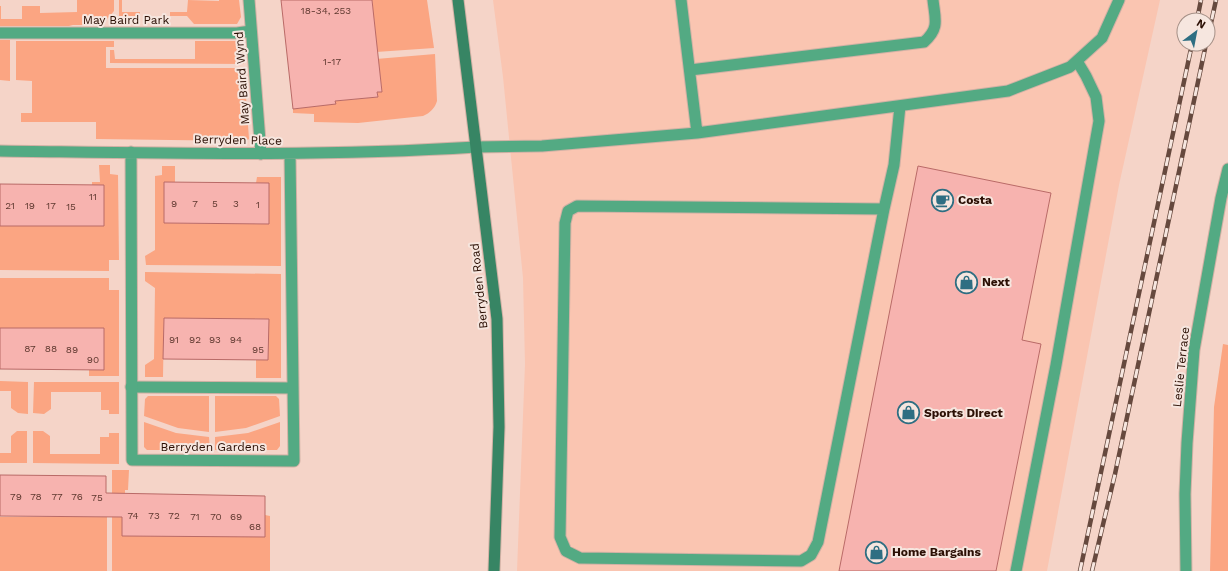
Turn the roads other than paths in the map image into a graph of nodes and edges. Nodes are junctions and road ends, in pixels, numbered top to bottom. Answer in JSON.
{"nodes":[{"id":1,"x":249,"y":0,"type":"edge"},
{"id":2,"x":458,"y":0,"type":"edge"},
{"id":3,"x":680,"y":0,"type":"edge"},
{"id":4,"x":933,"y":0,"type":"edge"},
{"id":5,"x":1119,"y":0,"type":"edge"},
{"id":6,"x":251,"y":31,"type":"junction"},
{"id":7,"x":0,"y":32,"type":"edge"},
{"id":8,"x":1077,"y":61,"type":"junction"},
{"id":9,"x":690,"y":70,"type":"junction"},
{"id":10,"x":900,"y":106,"type":"junction"},
{"id":11,"x":698,"y":133,"type":"junction"},
{"id":12,"x":476,"y":147,"type":"junction"},
{"id":13,"x":0,"y":151,"type":"edge"},
{"id":14,"x":130,"y":152,"type":"junction"},
{"id":15,"x":261,"y":154,"type":"junction"},
{"id":16,"x":290,"y":154,"type":"junction"},
{"id":17,"x":1228,"y":169,"type":"edge"},
{"id":18,"x":1225,"y":198,"type":"edge"},
{"id":19,"x":884,"y":209,"type":"junction"},
{"id":20,"x":132,"y":387,"type":"junction"},
{"id":21,"x":292,"y":388,"type":"junction"},
{"id":22,"x":494,"y":571,"type":"edge"},
{"id":23,"x":1016,"y":571,"type":"edge"},
{"id":24,"x":1186,"y":571,"type":"edge"}],
"edges":[{"from":1,"to":6,"type":"street","name":"May Baird Wynd"},
{"from":2,"to":12,"type":"main road","name":"Berryden Road"},
{"from":3,"to":9,"type":"street"},
{"from":4,"to":9,"type":"street"},
{"from":5,"to":8,"type":"street","name":"Berryden Place"},
{"from":6,"to":7,"type":"street","name":"May Baird Park"},
{"from":6,"to":15,"type":"street","name":"May Baird Wynd"},
{"from":8,"to":10,"type":"street","name":"Berryden Place"},
{"from":8,"to":23,"type":"street"},
{"from":9,"to":11,"type":"street"},
{"from":10,"to":11,"type":"street","name":"Berryden Place"},
{"from":10,"to":19,"type":"street"},
{"from":11,"to":12,"type":"street","name":"Berryden Place"},
{"from":12,"to":16,"type":"street","name":"Berryden Place"},
{"from":12,"to":22,"type":"main road","name":"Berryden Road"},
{"from":13,"to":14,"type":"street","name":"Berryden Place"},
{"from":14,"to":15,"type":"street","name":"Berryden Place"},
{"from":14,"to":20,"type":"street","name":"Berryden Gardens"},
{"from":15,"to":16,"type":"street","name":"Berryden Place"},
{"from":16,"to":21,"type":"street","name":"Berryden Gardens"},
{"from":17,"to":18,"type":"street","name":"Leslie Terrace"},
{"from":18,"to":24,"type":"street","name":"Leslie Terrace"},
{"from":19,"to":19,"type":"street"},
{"from":20,"to":21,"type":"street"},
{"from":20,"to":21,"type":"street","name":"Berryden Gardens"}]}
